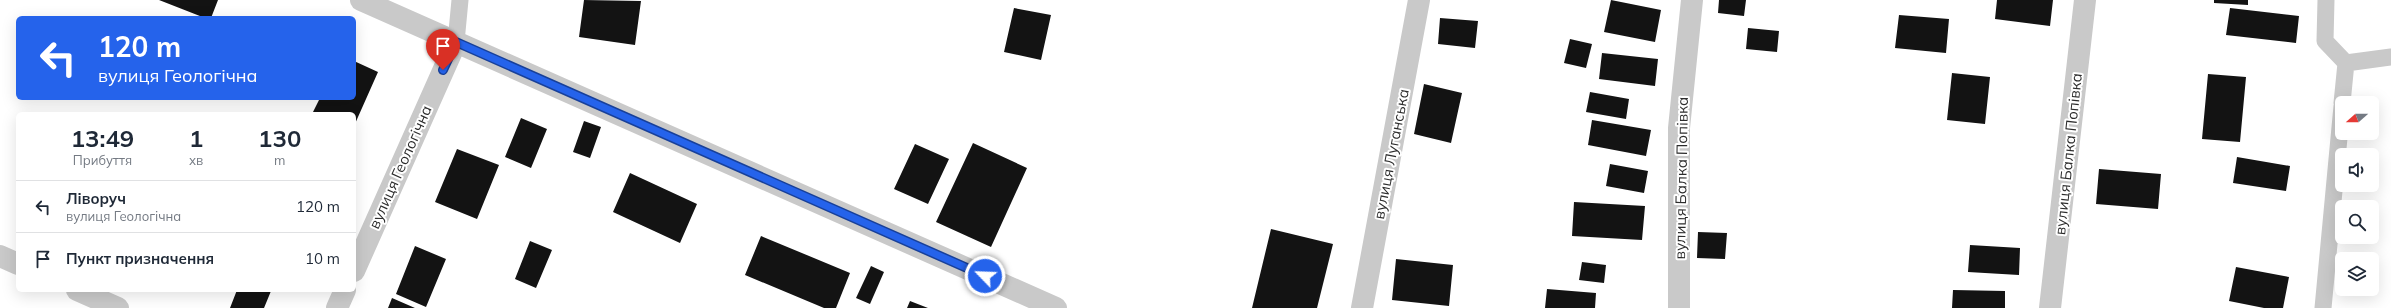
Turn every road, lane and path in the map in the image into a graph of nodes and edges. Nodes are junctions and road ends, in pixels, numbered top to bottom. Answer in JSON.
{"nodes":[{"id":1,"x":361,"y":0,"type":"edge"},
{"id":2,"x":460,"y":0,"type":"edge"},
{"id":3,"x":1419,"y":0,"type":"edge"},
{"id":4,"x":1692,"y":0,"type":"edge"},
{"id":5,"x":2085,"y":0,"type":"edge"},
{"id":6,"x":2326,"y":0,"type":"edge"},
{"id":7,"x":456,"y":42,"type":"junction"},
{"id":8,"x":2391,"y":57,"type":"edge"},
{"id":9,"x":2346,"y":63,"type":"junction"},
{"id":10,"x":2343,"y":96,"type":"edge"},
{"id":11,"x":2339,"y":140,"type":"edge"},
{"id":12,"x":0,"y":256,"type":"edge"},
{"id":13,"x":16,"y":263,"type":"edge"},
{"id":14,"x":356,"y":267,"type":"edge"},
{"id":15,"x":82,"y":292,"type":"edge"},
{"id":16,"x":344,"y":292,"type":"edge"},
{"id":17,"x":118,"y":308,"type":"edge"},
{"id":18,"x":337,"y":308,"type":"edge"},
{"id":19,"x":1056,"y":308,"type":"edge"},
{"id":20,"x":1362,"y":308,"type":"edge"},
{"id":21,"x":1679,"y":308,"type":"edge"},
{"id":22,"x":2050,"y":308,"type":"edge"},
{"id":23,"x":2323,"y":308,"type":"edge"}],
"edges":[{"from":1,"to":7,"type":"street"},
{"from":2,"to":7,"type":"lane"},
{"from":3,"to":20,"type":"street","name":"вулиця Луганська"},
{"from":4,"to":21,"type":"street","name":"вулиця Балка Попівка"},
{"from":5,"to":22,"type":"street","name":"вулиця Балка Попівка"},
{"from":6,"to":9,"type":"lane"},
{"from":7,"to":14,"type":"street","name":"вулиця Геологічна"},
{"from":7,"to":19,"type":"street"},
{"from":8,"to":9,"type":"lane"},
{"from":9,"to":10,"type":"lane"},
{"from":11,"to":23,"type":"lane"},
{"from":12,"to":13,"type":"street"},
{"from":15,"to":17,"type":"street"},
{"from":16,"to":18,"type":"street"}]}
